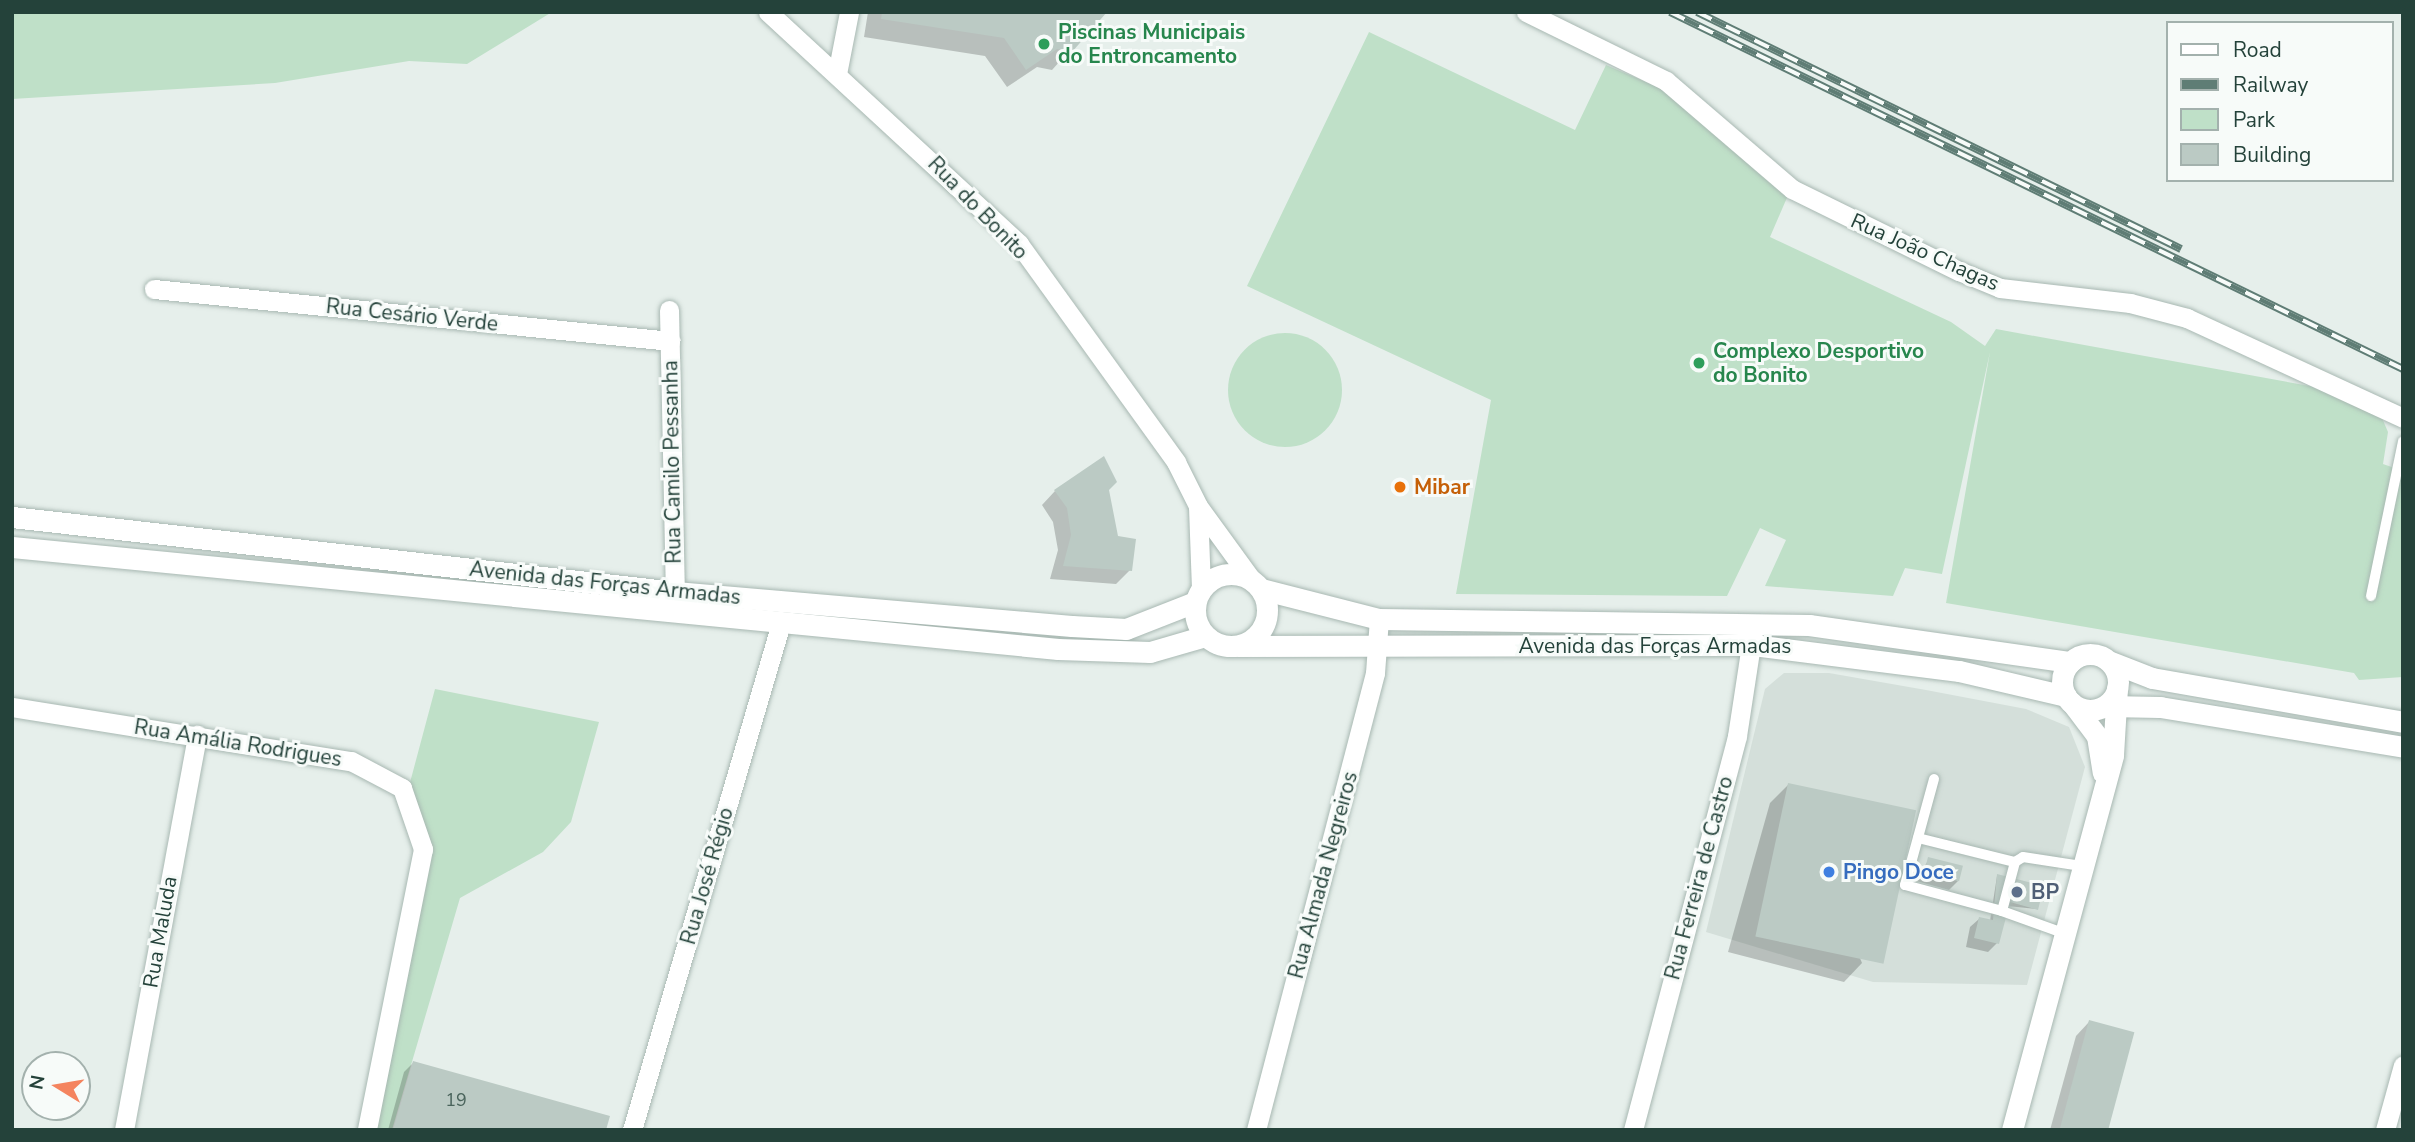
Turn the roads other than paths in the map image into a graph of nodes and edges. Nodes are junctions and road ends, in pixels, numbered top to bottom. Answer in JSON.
{"nodes":[{"id":1,"x":768,"y":12,"type":"edge"},
{"id":2,"x":849,"y":12,"type":"edge"},
{"id":3,"x":1526,"y":12,"type":"edge"},
{"id":4,"x":836,"y":74,"type":"junction"},
{"id":5,"x":155,"y":289,"type":"dead end"},
{"id":6,"x":669,"y":310,"type":"dead end"},
{"id":7,"x":670,"y":341,"type":"junction"},
{"id":8,"x":2403,"y":418,"type":"edge"},
{"id":9,"x":2403,"y":441,"type":"edge"},
{"id":10,"x":1198,"y":506,"type":"junction"},
{"id":11,"x":12,"y":517,"type":"edge"},
{"id":12,"x":12,"y":547,"type":"edge"},
{"id":13,"x":1256,"y":584,"type":"junction"},
{"id":14,"x":675,"y":592,"type":"junction"},
{"id":15,"x":1198,"y":596,"type":"junction"},
{"id":16,"x":2371,"y":596,"type":"dead end"},
{"id":17,"x":675,"y":613,"type":"junction"},
{"id":18,"x":1379,"y":620,"type":"junction"},
{"id":19,"x":781,"y":623,"type":"junction"},
{"id":20,"x":1753,"y":623,"type":"junction"},
{"id":21,"x":1205,"y":636,"type":"junction"},
{"id":22,"x":1378,"y":645,"type":"junction"},
{"id":23,"x":1753,"y":645,"type":"junction"},
{"id":24,"x":1238,"y":646,"type":"junction"},
{"id":25,"x":2070,"y":662,"type":"junction"},
{"id":26,"x":2111,"y":663,"type":"junction"},
{"id":27,"x":2069,"y":700,"type":"junction"},
{"id":28,"x":2114,"y":700,"type":"junction"},
{"id":29,"x":12,"y":707,"type":"edge"},
{"id":30,"x":2403,"y":722,"type":"edge"},
{"id":31,"x":197,"y":735,"type":"junction"},
{"id":32,"x":2403,"y":747,"type":"edge"},
{"id":33,"x":1934,"y":779,"type":"dead end"},
{"id":34,"x":2103,"y":779,"type":"junction"},
{"id":35,"x":1918,"y":838,"type":"junction"},
{"id":36,"x":2015,"y":862,"type":"junction"},
{"id":37,"x":2081,"y":866,"type":"junction"},
{"id":38,"x":2002,"y":911,"type":"junction"},
{"id":39,"x":2063,"y":933,"type":"junction"},
{"id":40,"x":2403,"y":1065,"type":"edge"},
{"id":41,"x":124,"y":1130,"type":"edge"},
{"id":42,"x":367,"y":1130,"type":"edge"},
{"id":43,"x":632,"y":1130,"type":"edge"},
{"id":44,"x":1256,"y":1130,"type":"edge"},
{"id":45,"x":1633,"y":1130,"type":"edge"},
{"id":46,"x":2012,"y":1130,"type":"edge"},
{"id":47,"x":2385,"y":1130,"type":"edge"}],
"edges":[{"from":1,"to":4,"type":"street","name":"Rua do Bonito"},
{"from":2,"to":4,"type":"street"},
{"from":3,"to":8,"type":"street","name":"Rua João Chagas"},
{"from":4,"to":10,"type":"street","name":"Rua do Bonito"},
{"from":5,"to":7,"type":"street","name":"Rua Cesário Verde"},
{"from":6,"to":7,"type":"street","name":"Rua Camilo Pessanha"},
{"from":7,"to":14,"type":"street","name":"Rua Camilo Pessanha"},
{"from":9,"to":16,"type":"lane"},
{"from":10,"to":13,"type":"street","name":"Rua do Bonito"},
{"from":10,"to":15,"type":"street","name":"Rua do Bonito"},
{"from":11,"to":14,"type":"street","name":"Avenida das Forças Armadas"},
{"from":12,"to":17,"type":"street","name":"Avenida das Forças Armadas"},
{"from":13,"to":15,"type":"street"},
{"from":13,"to":18,"type":"street","name":"Avenida das Forças Armadas"},
{"from":13,"to":24,"type":"street"},
{"from":14,"to":15,"type":"street","name":"Avenida das Forças Armadas"},
{"from":14,"to":17,"type":"street","name":"Rua Camilo Pessanha"},
{"from":15,"to":21,"type":"street"},
{"from":17,"to":19,"type":"street","name":"Avenida das Forças Armadas"},
{"from":18,"to":20,"type":"street","name":"Avenida das Forças Armadas"},
{"from":18,"to":22,"type":"street","name":"Rua Almada Negreiros"},
{"from":19,"to":21,"type":"street","name":"Avenida das Forças Armadas"},
{"from":19,"to":43,"type":"street","name":"Rua José Régio"},
{"from":20,"to":23,"type":"street","name":"Rua Ferreira de Castro"},
{"from":20,"to":25,"type":"street","name":"Avenida das Forças Armadas"},
{"from":21,"to":24,"type":"street"},
{"from":22,"to":23,"type":"street","name":"Avenida das Forças Armadas"},
{"from":22,"to":24,"type":"street","name":"Avenida das Forças Armadas"},
{"from":22,"to":44,"type":"street","name":"Rua Almada Negreiros"},
{"from":23,"to":27,"type":"street","name":"Avenida das Forças Armadas"},
{"from":23,"to":45,"type":"street","name":"Rua Ferreira de Castro"},
{"from":25,"to":26,"type":"street","name":"Avenida das Forças Armadas"},
{"from":25,"to":27,"type":"street"},
{"from":26,"to":28,"type":"street"},
{"from":26,"to":30,"type":"street","name":"Avenida das Forças Armadas"},
{"from":27,"to":28,"type":"street","name":"Avenida das Forças Armadas"},
{"from":27,"to":34,"type":"street"},
{"from":28,"to":32,"type":"street","name":"Avenida das Forças Armadas"},
{"from":28,"to":34,"type":"street"},
{"from":29,"to":31,"type":"street","name":"Rua Amália Rodrigues"},
{"from":31,"to":41,"type":"street","name":"Rua Maluda"},
{"from":31,"to":42,"type":"street","name":"Rua Amália Rodrigues"},
{"from":33,"to":35,"type":"lane"},
{"from":34,"to":37,"type":"street"},
{"from":35,"to":36,"type":"lane"},
{"from":35,"to":38,"type":"lane"},
{"from":36,"to":37,"type":"lane"},
{"from":36,"to":38,"type":"lane"},
{"from":37,"to":39,"type":"street"},
{"from":38,"to":39,"type":"lane"},
{"from":39,"to":46,"type":"street"},
{"from":40,"to":47,"type":"street"}]}
